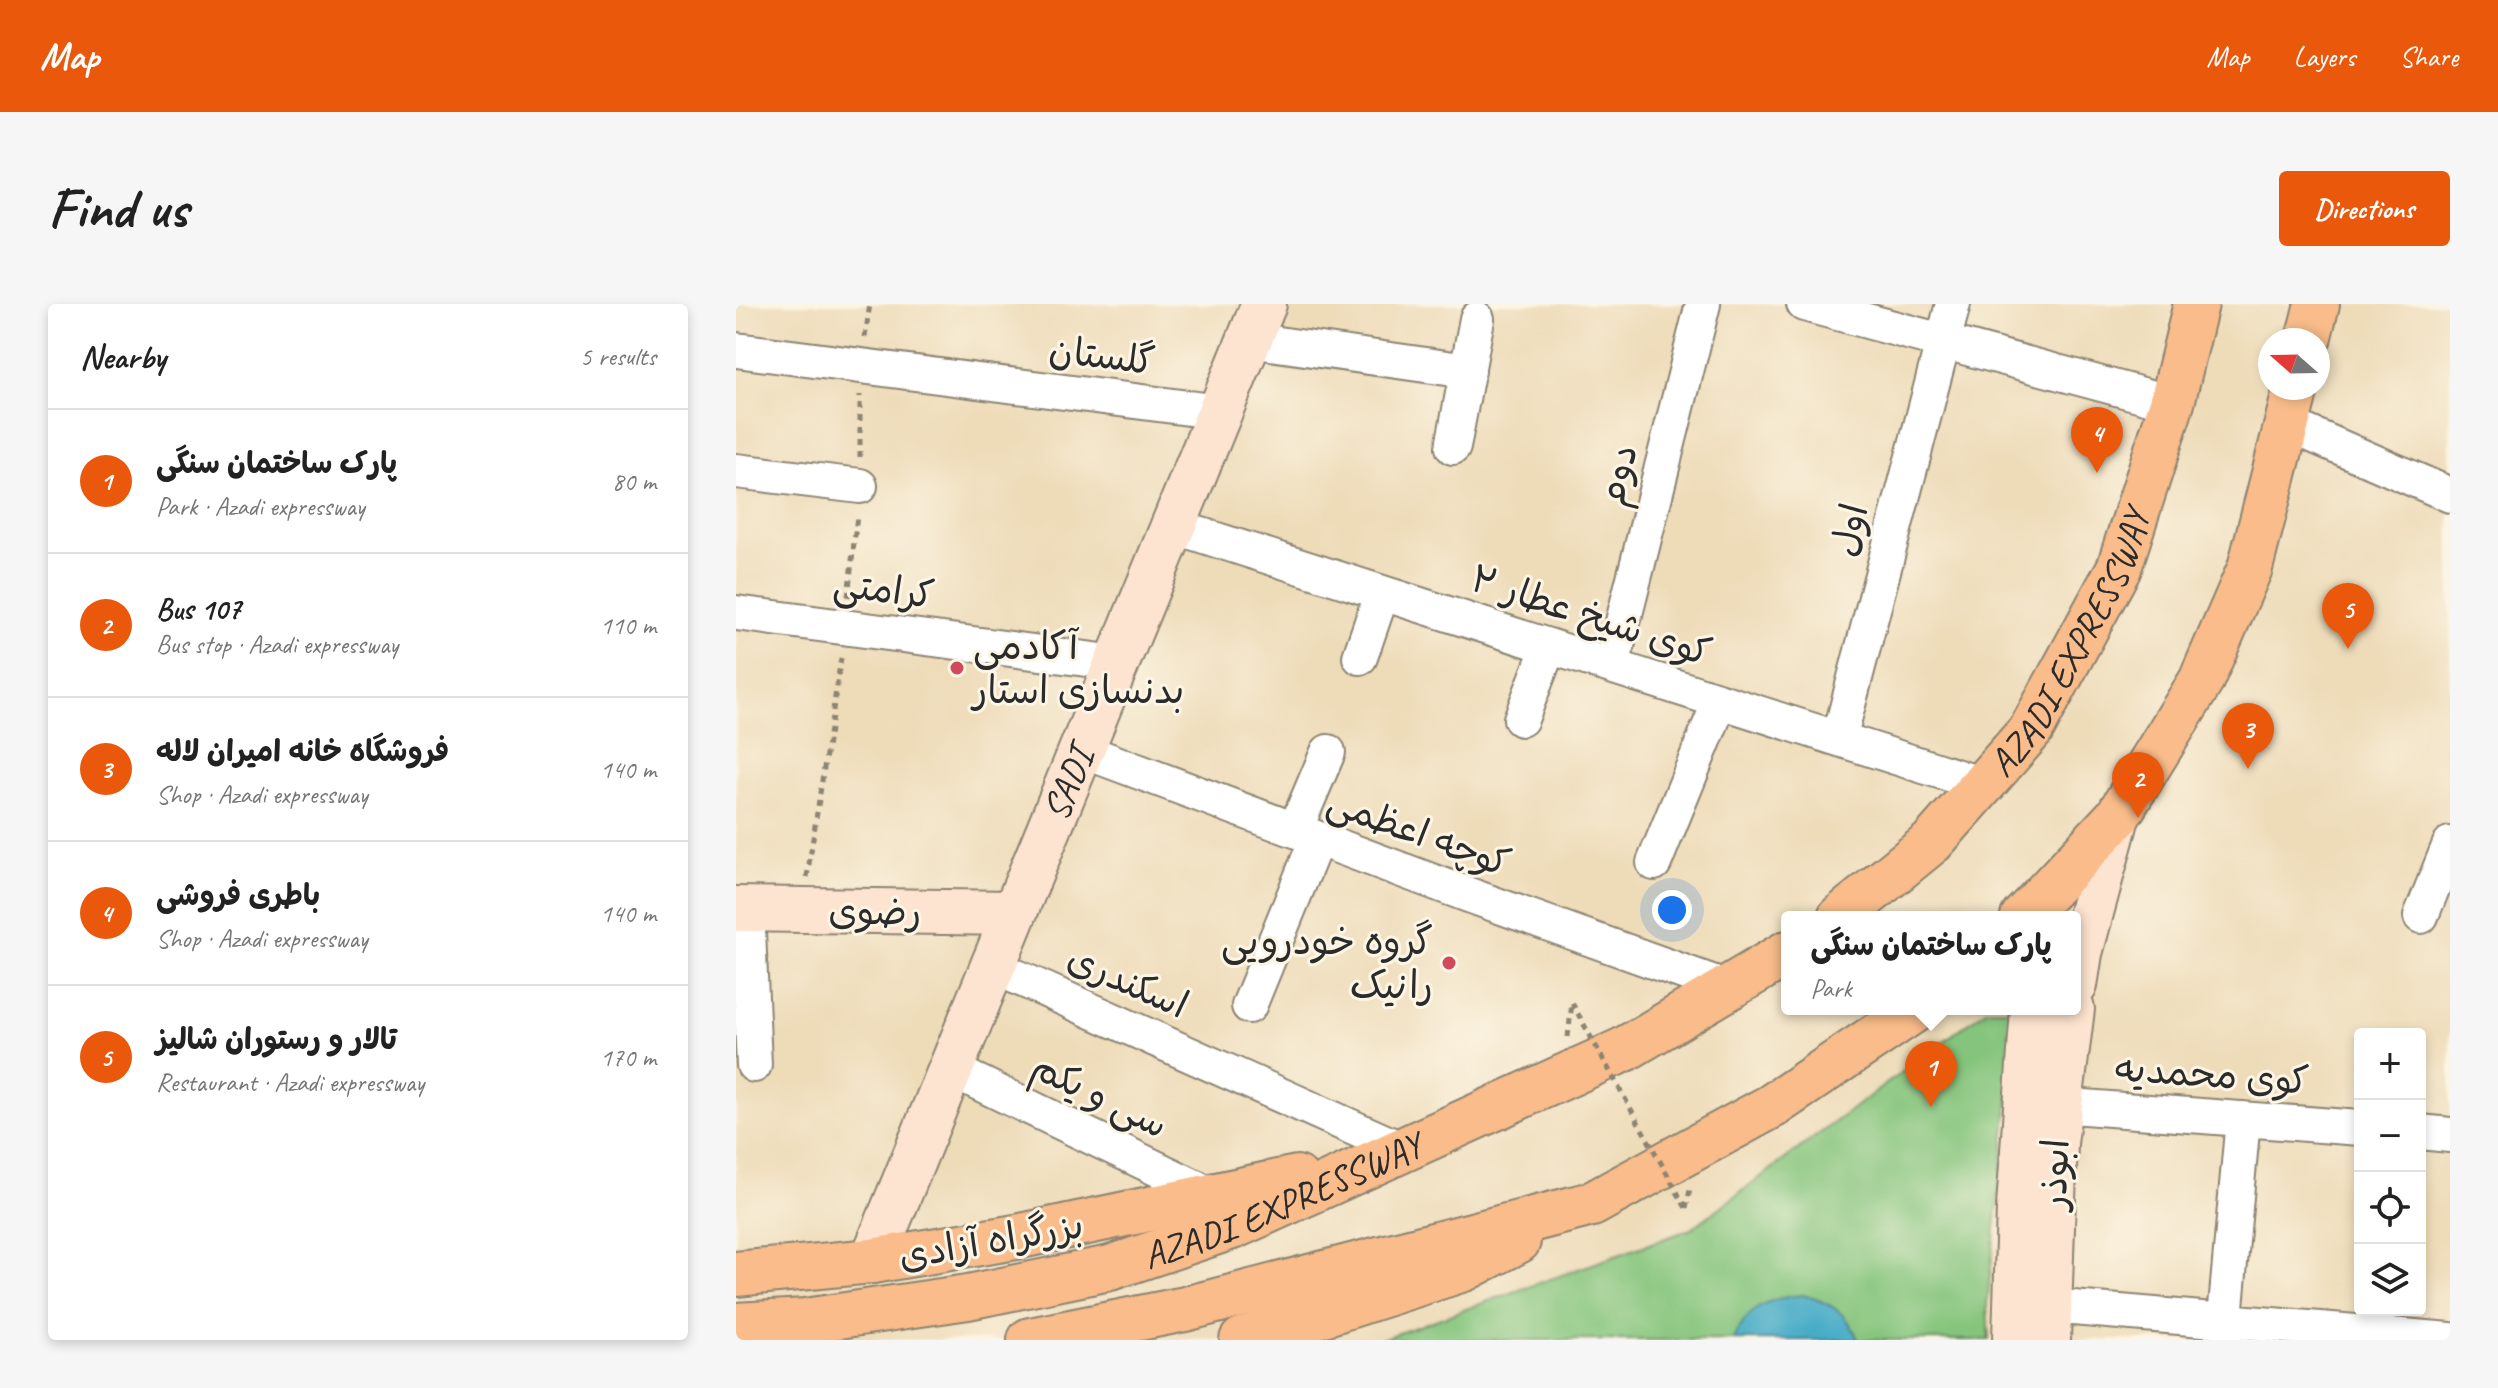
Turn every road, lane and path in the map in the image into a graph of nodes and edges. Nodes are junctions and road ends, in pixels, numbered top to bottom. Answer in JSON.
{"nodes":[{"id":1,"x":1703,"y":304,"type":"edge"},
{"id":2,"x":1804,"y":304,"type":"edge"},
{"id":3,"x":1953,"y":304,"type":"edge"},
{"id":4,"x":2196,"y":304,"type":"edge"},
{"id":5,"x":2317,"y":304,"type":"edge"},
{"id":6,"x":1477,"y":319,"type":"dead end"},
{"id":7,"x":1256,"y":322,"type":"edge"},
{"id":8,"x":2311,"y":328,"type":"edge"},
{"id":9,"x":1941,"y":341,"type":"junction"},
{"id":10,"x":736,"y":350,"type":"edge"},
{"id":11,"x":1468,"y":371,"type":"junction"},
{"id":12,"x":2172,"y":403,"type":"junction"},
{"id":13,"x":2291,"y":406,"type":"edge"},
{"id":14,"x":1220,"y":412,"type":"junction"},
{"id":15,"x":1453,"y":447,"type":"dead end"},
{"id":16,"x":736,"y":471,"type":"edge"},
{"id":17,"x":860,"y":486,"type":"dead end"},
{"id":18,"x":2450,"y":495,"type":"edge"},
{"id":19,"x":1173,"y":526,"type":"junction"},
{"id":20,"x":1382,"y":593,"type":"junction"},
{"id":21,"x":736,"y":613,"type":"edge"},
{"id":22,"x":845,"y":626,"type":"junction"},
{"id":23,"x":1549,"y":646,"type":"junction"},
{"id":24,"x":1360,"y":657,"type":"dead end"},
{"id":25,"x":1117,"y":663,"type":"junction"},
{"id":26,"x":1612,"y":666,"type":"junction"},
{"id":27,"x":1720,"y":701,"type":"junction"},
{"id":28,"x":1521,"y":719,"type":"dead end"},
{"id":29,"x":1839,"y":739,"type":"junction"},
{"id":30,"x":1081,"y":750,"type":"junction"},
{"id":31,"x":1328,"y":752,"type":"dead end"},
{"id":32,"x":1983,"y":785,"type":"junction"},
{"id":33,"x":2117,"y":817,"type":"junction"},
{"id":34,"x":1306,"y":835,"type":"junction"},
{"id":35,"x":2450,"y":844,"type":"edge"},
{"id":36,"x":1654,"y":863,"type":"dead end"},
{"id":37,"x":742,"y":909,"type":"edge"},
{"id":38,"x":802,"y":910,"type":"junction"},
{"id":39,"x":1847,"y":911,"type":"edge"},
{"id":40,"x":2029,"y":911,"type":"edge"},
{"id":41,"x":1014,"y":913,"type":"junction"},
{"id":42,"x":2421,"y":916,"type":"dead end"},
{"id":43,"x":2081,"y":949,"type":"edge"},
{"id":44,"x":1781,"y":957,"type":"edge"},
{"id":45,"x":992,"y":966,"type":"junction"},
{"id":46,"x":1728,"y":988,"type":"junction"},
{"id":47,"x":1572,"y":1003,"type":"dead end"},
{"id":48,"x":1249,"y":1006,"type":"dead end"},
{"id":49,"x":1907,"y":1015,"type":"edge"},
{"id":50,"x":2034,"y":1015,"type":"edge"},
{"id":51,"x":2070,"y":1015,"type":"edge"},
{"id":52,"x":754,"y":1065,"type":"dead end"},
{"id":53,"x":950,"y":1069,"type":"junction"},
{"id":54,"x":2042,"y":1103,"type":"junction"},
{"id":55,"x":2243,"y":1119,"type":"junction"},
{"id":56,"x":2354,"y":1128,"type":"edge"},
{"id":57,"x":2426,"y":1133,"type":"edge"},
{"id":58,"x":2450,"y":1135,"type":"edge"},
{"id":59,"x":1395,"y":1155,"type":"junction"},
{"id":60,"x":1214,"y":1196,"type":"junction"},
{"id":61,"x":1592,"y":1204,"type":"junction"},
{"id":62,"x":1686,"y":1208,"type":"dead end"},
{"id":63,"x":872,"y":1261,"type":"junction"},
{"id":64,"x":736,"y":1274,"type":"edge"},
{"id":65,"x":2048,"y":1323,"type":"edge"},
{"id":66,"x":736,"y":1325,"type":"edge"},
{"id":67,"x":2224,"y":1330,"type":"edge"},
{"id":68,"x":1303,"y":1334,"type":"edge"},
{"id":69,"x":1030,"y":1340,"type":"edge"},
{"id":70,"x":1242,"y":1340,"type":"edge"},
{"id":71,"x":2015,"y":1340,"type":"edge"},
{"id":72,"x":2450,"y":1340,"type":"edge"}],
"edges":[{"from":1,"to":26,"type":"street","name":"دوم"},
{"from":2,"to":9,"type":"street"},
{"from":3,"to":9,"type":"street","name":"اول"},
{"from":4,"to":12,"type":"highway","name":"AZADI EXPRESSWAY"},
{"from":5,"to":8,"type":"highway"},
{"from":6,"to":11,"type":"street"},
{"from":7,"to":11,"type":"street"},
{"from":7,"to":14,"type":"main road","name":"SADI"},
{"from":9,"to":12,"type":"street"},
{"from":9,"to":29,"type":"street","name":"اول"},
{"from":10,"to":14,"type":"street","name":"گلستان"},
{"from":11,"to":15,"type":"street"},
{"from":12,"to":32,"type":"highway","name":"AZADI EXPRESSWAY"},
{"from":13,"to":18,"type":"street"},
{"from":13,"to":33,"type":"highway"},
{"from":14,"to":19,"type":"main road","name":"SADI"},
{"from":16,"to":17,"type":"street"},
{"from":19,"to":20,"type":"street","name":"کوی شیخ عطار ۲"},
{"from":19,"to":25,"type":"main road","name":"SADI"},
{"from":20,"to":23,"type":"street","name":"کوی شیخ عطار ۲"},
{"from":20,"to":24,"type":"street"},
{"from":21,"to":22,"type":"street","name":"کرامتی"},
{"from":22,"to":25,"type":"street","name":"کرامتی"},
{"from":22,"to":38,"type":"path"},
{"from":23,"to":26,"type":"street","name":"کوی شیخ عطار ۲"},
{"from":23,"to":28,"type":"street"},
{"from":25,"to":30,"type":"main road","name":"SADI"},
{"from":26,"to":27,"type":"street","name":"کوی شیخ عطار ۲"},
{"from":27,"to":29,"type":"street","name":"کوی شیخ عطار ۲"},
{"from":27,"to":36,"type":"street"},
{"from":29,"to":32,"type":"street","name":"کوی شیخ عطار ۲"},
{"from":30,"to":34,"type":"street","name":"کوچه اعظمی"},
{"from":30,"to":41,"type":"main road","name":"SADI"},
{"from":31,"to":34,"type":"street"},
{"from":32,"to":39,"type":"highway","name":"AZADI EXPRESSWAY"},
{"from":33,"to":40,"type":"highway"},
{"from":33,"to":43,"type":"main road"},
{"from":34,"to":46,"type":"street","name":"کوچه اعظمی"},
{"from":34,"to":48,"type":"street"},
{"from":35,"to":42,"type":"street"},
{"from":37,"to":38,"type":"main road","name":"رضوی"},
{"from":37,"to":52,"type":"street"},
{"from":38,"to":41,"type":"main road","name":"رضوی"},
{"from":41,"to":45,"type":"main road","name":"SADI"},
{"from":44,"to":46,"type":"highway","name":"AZADI EXPRESSWAY"},
{"from":45,"to":53,"type":"main road","name":"SADI"},
{"from":45,"to":59,"type":"street","name":"اسکندری"},
{"from":46,"to":59,"type":"highway","name":"AZADI EXPRESSWAY"},
{"from":47,"to":62,"type":"path","bridge":true},
{"from":49,"to":61,"type":"highway","name":"AZADI EXPRESSWAY"},
{"from":50,"to":54,"type":"main road","name":"ابوذر"},
{"from":51,"to":54,"type":"main road","name":"ابوذر"},
{"from":53,"to":60,"type":"street","name":"سی و یکم"},
{"from":53,"to":63,"type":"main road","name":"SADI"},
{"from":54,"to":55,"type":"street","name":"کوی محمدیه"},
{"from":54,"to":65,"type":"main road","name":"ابوذر"},
{"from":54,"to":71,"type":"main road","name":"ابوذر"},
{"from":55,"to":56,"type":"street","name":"کوی محمدیه"},
{"from":55,"to":67,"type":"street"},
{"from":57,"to":58,"type":"street"},
{"from":59,"to":60,"type":"highway","name":"بزرگراه آزادی"},
{"from":59,"to":66,"type":"highway","name":"AZADI EXPRESSWAY"},
{"from":60,"to":63,"type":"highway","name":"بزرگراه آزادی"},
{"from":61,"to":68,"type":"highway"},
{"from":61,"to":69,"type":"highway","name":"AZADI EXPRESSWAY"},
{"from":63,"to":64,"type":"highway","name":"بزرگراه آزادی"},
{"from":65,"to":67,"type":"street"},
{"from":67,"to":72,"type":"street"},
{"from":68,"to":70,"type":"highway"}]}
